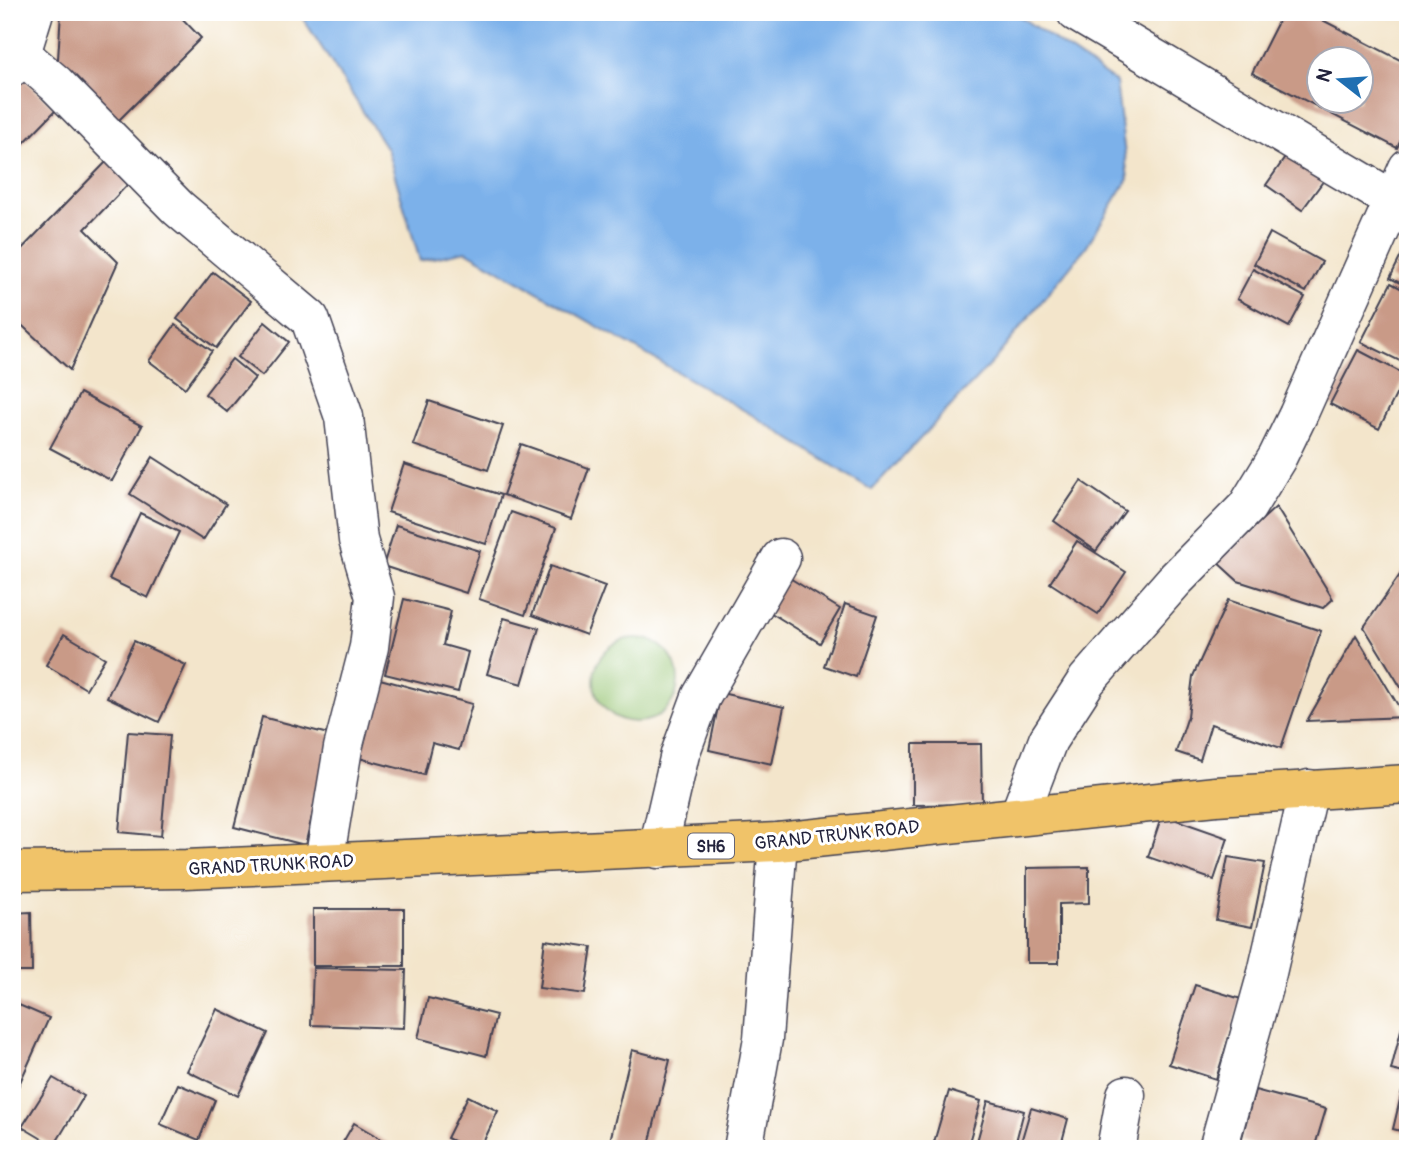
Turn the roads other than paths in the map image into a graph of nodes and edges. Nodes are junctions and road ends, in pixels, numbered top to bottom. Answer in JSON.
{"nodes":[{"id":1,"x":34,"y":12,"type":"edge"},
{"id":2,"x":1082,"y":14,"type":"edge"},
{"id":3,"x":17,"y":60,"type":"edge"},
{"id":4,"x":1403,"y":193,"type":"edge"},
{"id":5,"x":781,"y":558,"type":"dead end"},
{"id":6,"x":1408,"y":783,"type":"edge"},
{"id":7,"x":1309,"y":789,"type":"junction"},
{"id":8,"x":1019,"y":816,"type":"junction"},
{"id":9,"x":778,"y":842,"type":"junction"},
{"id":10,"x":658,"y":849,"type":"junction"},
{"id":11,"x":324,"y":862,"type":"junction"},
{"id":12,"x":12,"y":871,"type":"edge"},
{"id":13,"x":1126,"y":1096,"type":"dead end"},
{"id":14,"x":743,"y":1149,"type":"edge"},
{"id":15,"x":1116,"y":1149,"type":"edge"},
{"id":16,"x":1218,"y":1149,"type":"edge"}],
"edges":[{"from":1,"to":3,"type":"street"},
{"from":2,"to":4,"type":"street"},
{"from":3,"to":11,"type":"street"},
{"from":4,"to":8,"type":"street"},
{"from":5,"to":10,"type":"street"},
{"from":6,"to":7,"type":"main road","name":"GRAND TRUNK ROAD","number":"SH6"},
{"from":7,"to":8,"type":"main road","name":"GRAND TRUNK ROAD","number":"SH6"},
{"from":7,"to":16,"type":"street"},
{"from":8,"to":9,"type":"main road","name":"GRAND TRUNK ROAD","number":"SH6"},
{"from":9,"to":10,"type":"main road","name":"GRAND TRUNK ROAD","number":"SH6"},
{"from":9,"to":14,"type":"street"},
{"from":10,"to":11,"type":"main road","name":"GRAND TRUNK ROAD","number":"SH6"},
{"from":11,"to":12,"type":"main road","name":"GRAND TRUNK ROAD","number":"SH6"},
{"from":13,"to":15,"type":"street"}]}
